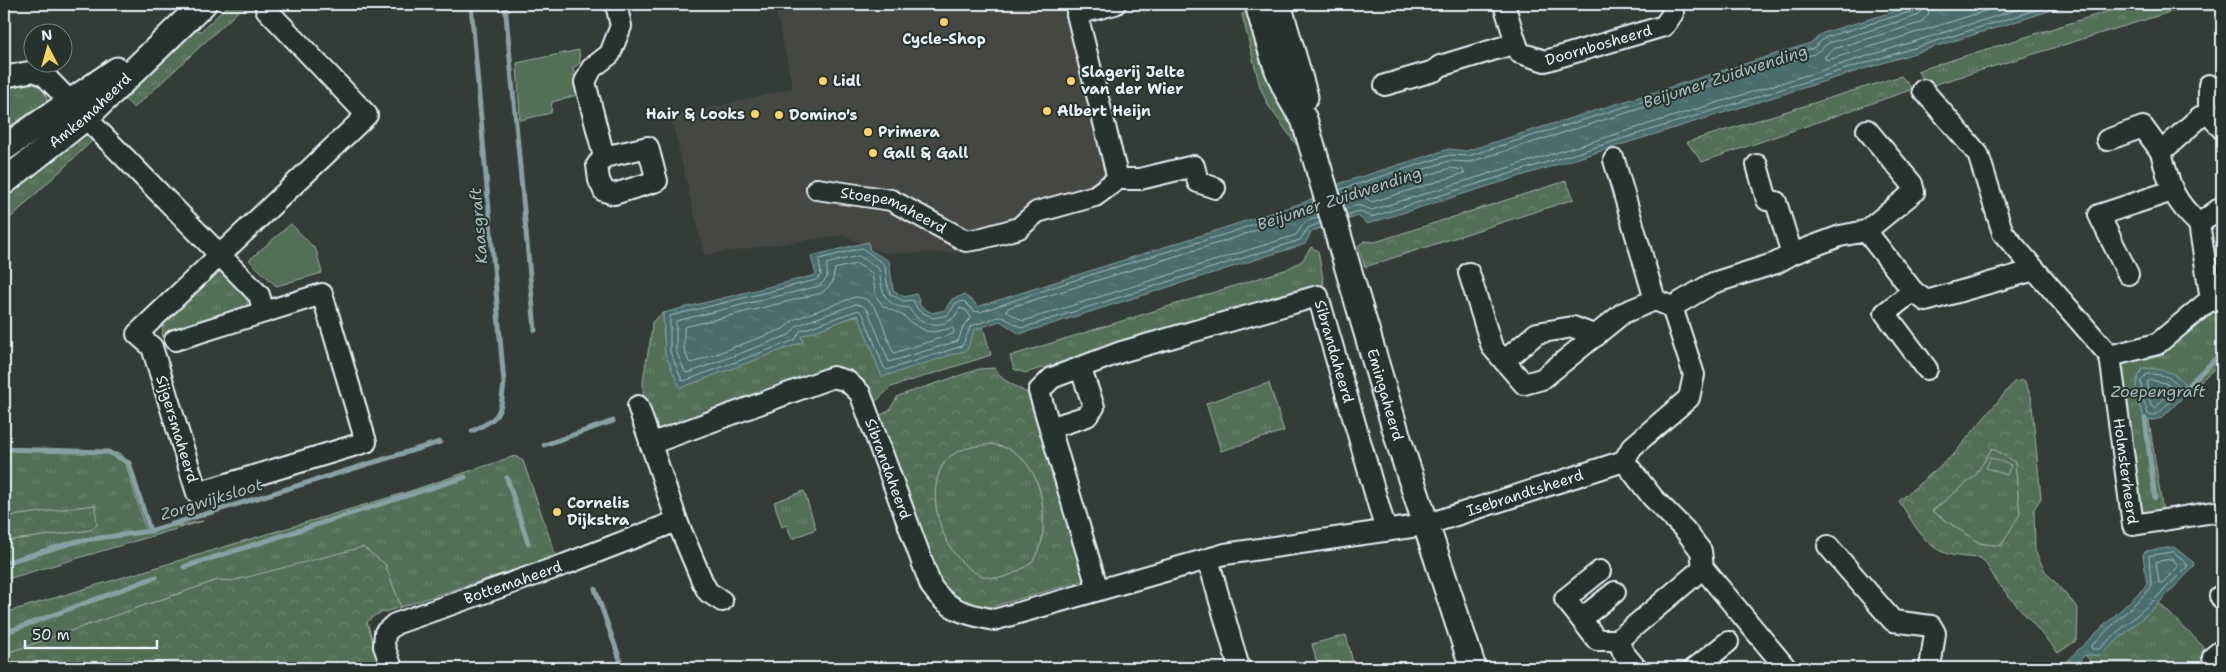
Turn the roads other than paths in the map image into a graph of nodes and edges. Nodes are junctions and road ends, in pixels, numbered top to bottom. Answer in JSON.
{"nodes":[{"id":1,"x":203,"y":4,"type":"edge"},
{"id":2,"x":266,"y":4,"type":"edge"},
{"id":3,"x":616,"y":4,"type":"edge"},
{"id":4,"x":1115,"y":4,"type":"edge"},
{"id":5,"x":1258,"y":4,"type":"edge"},
{"id":6,"x":1278,"y":4,"type":"edge"},
{"id":7,"x":1504,"y":4,"type":"edge"},
{"id":8,"x":1671,"y":4,"type":"edge"},
{"id":9,"x":1071,"y":9,"type":"edge"},
{"id":10,"x":1516,"y":43,"type":"junction"},
{"id":11,"x":4,"y":77,"type":"edge"},
{"id":12,"x":1385,"y":85,"type":"dead end"},
{"id":13,"x":2209,"y":85,"type":"dead end"},
{"id":14,"x":1923,"y":90,"type":"dead end"},
{"id":15,"x":78,"y":110,"type":"junction"},
{"id":16,"x":2209,"y":114,"type":"junction"},
{"id":17,"x":1304,"y":119,"type":"junction"},
{"id":18,"x":2222,"y":129,"type":"edge"},
{"id":19,"x":1867,"y":130,"type":"dead end"},
{"id":20,"x":2107,"y":140,"type":"dead end"},
{"id":21,"x":4,"y":148,"type":"edge"},
{"id":22,"x":2161,"y":152,"type":"junction"},
{"id":23,"x":604,"y":157,"type":"dead end"},
{"id":24,"x":1614,"y":160,"type":"dead end"},
{"id":25,"x":1757,"y":164,"type":"dead end"},
{"id":26,"x":1118,"y":180,"type":"junction"},
{"id":27,"x":4,"y":182,"type":"edge"},
{"id":28,"x":1215,"y":188,"type":"dead end"},
{"id":29,"x":817,"y":189,"type":"dead end"},
{"id":30,"x":2172,"y":191,"type":"junction"},
{"id":31,"x":2222,"y":207,"type":"edge"},
{"id":32,"x":2200,"y":224,"type":"junction"},
{"id":33,"x":1866,"y":231,"type":"junction"},
{"id":34,"x":1792,"y":254,"type":"junction"},
{"id":35,"x":220,"y":256,"type":"junction"},
{"id":36,"x":2035,"y":270,"type":"junction"},
{"id":37,"x":1469,"y":273,"type":"dead end"},
{"id":38,"x":2128,"y":274,"type":"dead end"},
{"id":39,"x":1913,"y":291,"type":"junction"},
{"id":40,"x":2217,"y":301,"type":"edge"},
{"id":41,"x":1664,"y":303,"type":"junction"},
{"id":42,"x":264,"y":312,"type":"junction"},
{"id":43,"x":1596,"y":336,"type":"junction"},
{"id":44,"x":175,"y":340,"type":"dead end"},
{"id":45,"x":2110,"y":356,"type":"junction"},
{"id":46,"x":1504,"y":361,"type":"junction"},
{"id":47,"x":1080,"y":367,"type":"junction"},
{"id":48,"x":1927,"y":369,"type":"dead end"},
{"id":49,"x":638,"y":406,"type":"dead end"},
{"id":50,"x":1050,"y":428,"type":"junction"},
{"id":51,"x":650,"y":444,"type":"junction"},
{"id":52,"x":1624,"y":461,"type":"junction"},
{"id":53,"x":2222,"y":514,"type":"edge"},
{"id":54,"x":677,"y":521,"type":"junction"},
{"id":55,"x":1425,"y":525,"type":"junction"},
{"id":56,"x":1386,"y":531,"type":"junction"},
{"id":57,"x":1828,"y":546,"type":"dead end"},
{"id":58,"x":1208,"y":559,"type":"junction"},
{"id":59,"x":1703,"y":568,"type":"junction"},
{"id":60,"x":1600,"y":571,"type":"dead end"},
{"id":61,"x":1098,"y":590,"type":"junction"},
{"id":62,"x":1615,"y":592,"type":"dead end"},
{"id":63,"x":722,"y":601,"type":"dead end"},
{"id":64,"x":1581,"y":619,"type":"junction"},
{"id":65,"x":1618,"y":640,"type":"junction"},
{"id":66,"x":1728,"y":642,"type":"dead end"},
{"id":67,"x":392,"y":668,"type":"edge"},
{"id":68,"x":1239,"y":668,"type":"edge"},
{"id":69,"x":1473,"y":668,"type":"edge"},
{"id":70,"x":1636,"y":668,"type":"edge"},
{"id":71,"x":1695,"y":668,"type":"edge"},
{"id":72,"x":1786,"y":668,"type":"edge"},
{"id":73,"x":1930,"y":668,"type":"edge"}],
"edges":[{"from":1,"to":15,"type":"street","name":"Amkemaheerd"},
{"from":2,"to":35,"type":"street","name":"Sijgersmaheerd"},
{"from":3,"to":23,"type":"street"},
{"from":4,"to":9,"type":"street"},
{"from":5,"to":17,"type":"street","name":"Emingaheerd"},
{"from":6,"to":17,"type":"street","name":"Emingaheerd"},
{"from":7,"to":10,"type":"street"},
{"from":8,"to":10,"type":"street","name":"Doornbosheerd"},
{"from":9,"to":26,"type":"street"},
{"from":10,"to":12,"type":"street"},
{"from":11,"to":15,"type":"street"},
{"from":13,"to":16,"type":"street"},
{"from":14,"to":36,"type":"street"},
{"from":15,"to":21,"type":"street","name":"Amkemaheerd"},
{"from":15,"to":27,"type":"street","name":"Amkemaheerd"},
{"from":15,"to":35,"type":"street"},
{"from":16,"to":18,"type":"street"},
{"from":16,"to":22,"type":"street"},
{"from":17,"to":55,"type":"street","name":"Emingaheerd"},
{"from":19,"to":33,"type":"street"},
{"from":20,"to":22,"type":"street"},
{"from":22,"to":30,"type":"street"},
{"from":24,"to":41,"type":"street"},
{"from":25,"to":34,"type":"street"},
{"from":26,"to":28,"type":"street"},
{"from":26,"to":29,"type":"street","name":"Stoepemaheerd"},
{"from":30,"to":32,"type":"street"},
{"from":30,"to":38,"type":"street"},
{"from":31,"to":32,"type":"street"},
{"from":32,"to":40,"type":"street"},
{"from":33,"to":34,"type":"street"},
{"from":33,"to":39,"type":"street"},
{"from":34,"to":41,"type":"street"},
{"from":35,"to":42,"type":"street"},
{"from":35,"to":42,"type":"street","name":"Sijgersmaheerd"},
{"from":36,"to":39,"type":"street"},
{"from":36,"to":45,"type":"street"},
{"from":37,"to":46,"type":"street"},
{"from":39,"to":48,"type":"street"},
{"from":40,"to":45,"type":"street"},
{"from":41,"to":43,"type":"street"},
{"from":41,"to":52,"type":"street"},
{"from":42,"to":44,"type":"street","name":"Sijgersmaheerd"},
{"from":43,"to":46,"type":"street"},
{"from":43,"to":46,"type":"street"},
{"from":45,"to":53,"type":"street","name":"Holmsterheerd"},
{"from":47,"to":50,"type":"street","name":"Sibrandaheerd"},
{"from":47,"to":50,"type":"street"},
{"from":47,"to":56,"type":"street","name":"Sibrandaheerd"},
{"from":49,"to":51,"type":"street"},
{"from":50,"to":61,"type":"street","name":"Sibrandaheerd"},
{"from":51,"to":54,"type":"street"},
{"from":51,"to":61,"type":"street","name":"Sibrandaheerd"},
{"from":52,"to":55,"type":"street","name":"Isebrandtsheerd"},
{"from":52,"to":59,"type":"street"},
{"from":54,"to":63,"type":"street"},
{"from":54,"to":67,"type":"street","name":"Bottemaheerd"},
{"from":55,"to":56,"type":"street","name":"Sibrandaheerd"},
{"from":55,"to":69,"type":"street","name":"Emingaheerd"},
{"from":56,"to":58,"type":"street","name":"Sibrandaheerd"},
{"from":57,"to":73,"type":"street"},
{"from":58,"to":61,"type":"street","name":"Sibrandaheerd"},
{"from":58,"to":68,"type":"street"},
{"from":59,"to":65,"type":"street"},
{"from":59,"to":72,"type":"street"},
{"from":60,"to":64,"type":"street"},
{"from":62,"to":64,"type":"street"},
{"from":64,"to":65,"type":"street"},
{"from":65,"to":70,"type":"street"},
{"from":66,"to":71,"type":"street"}]}
